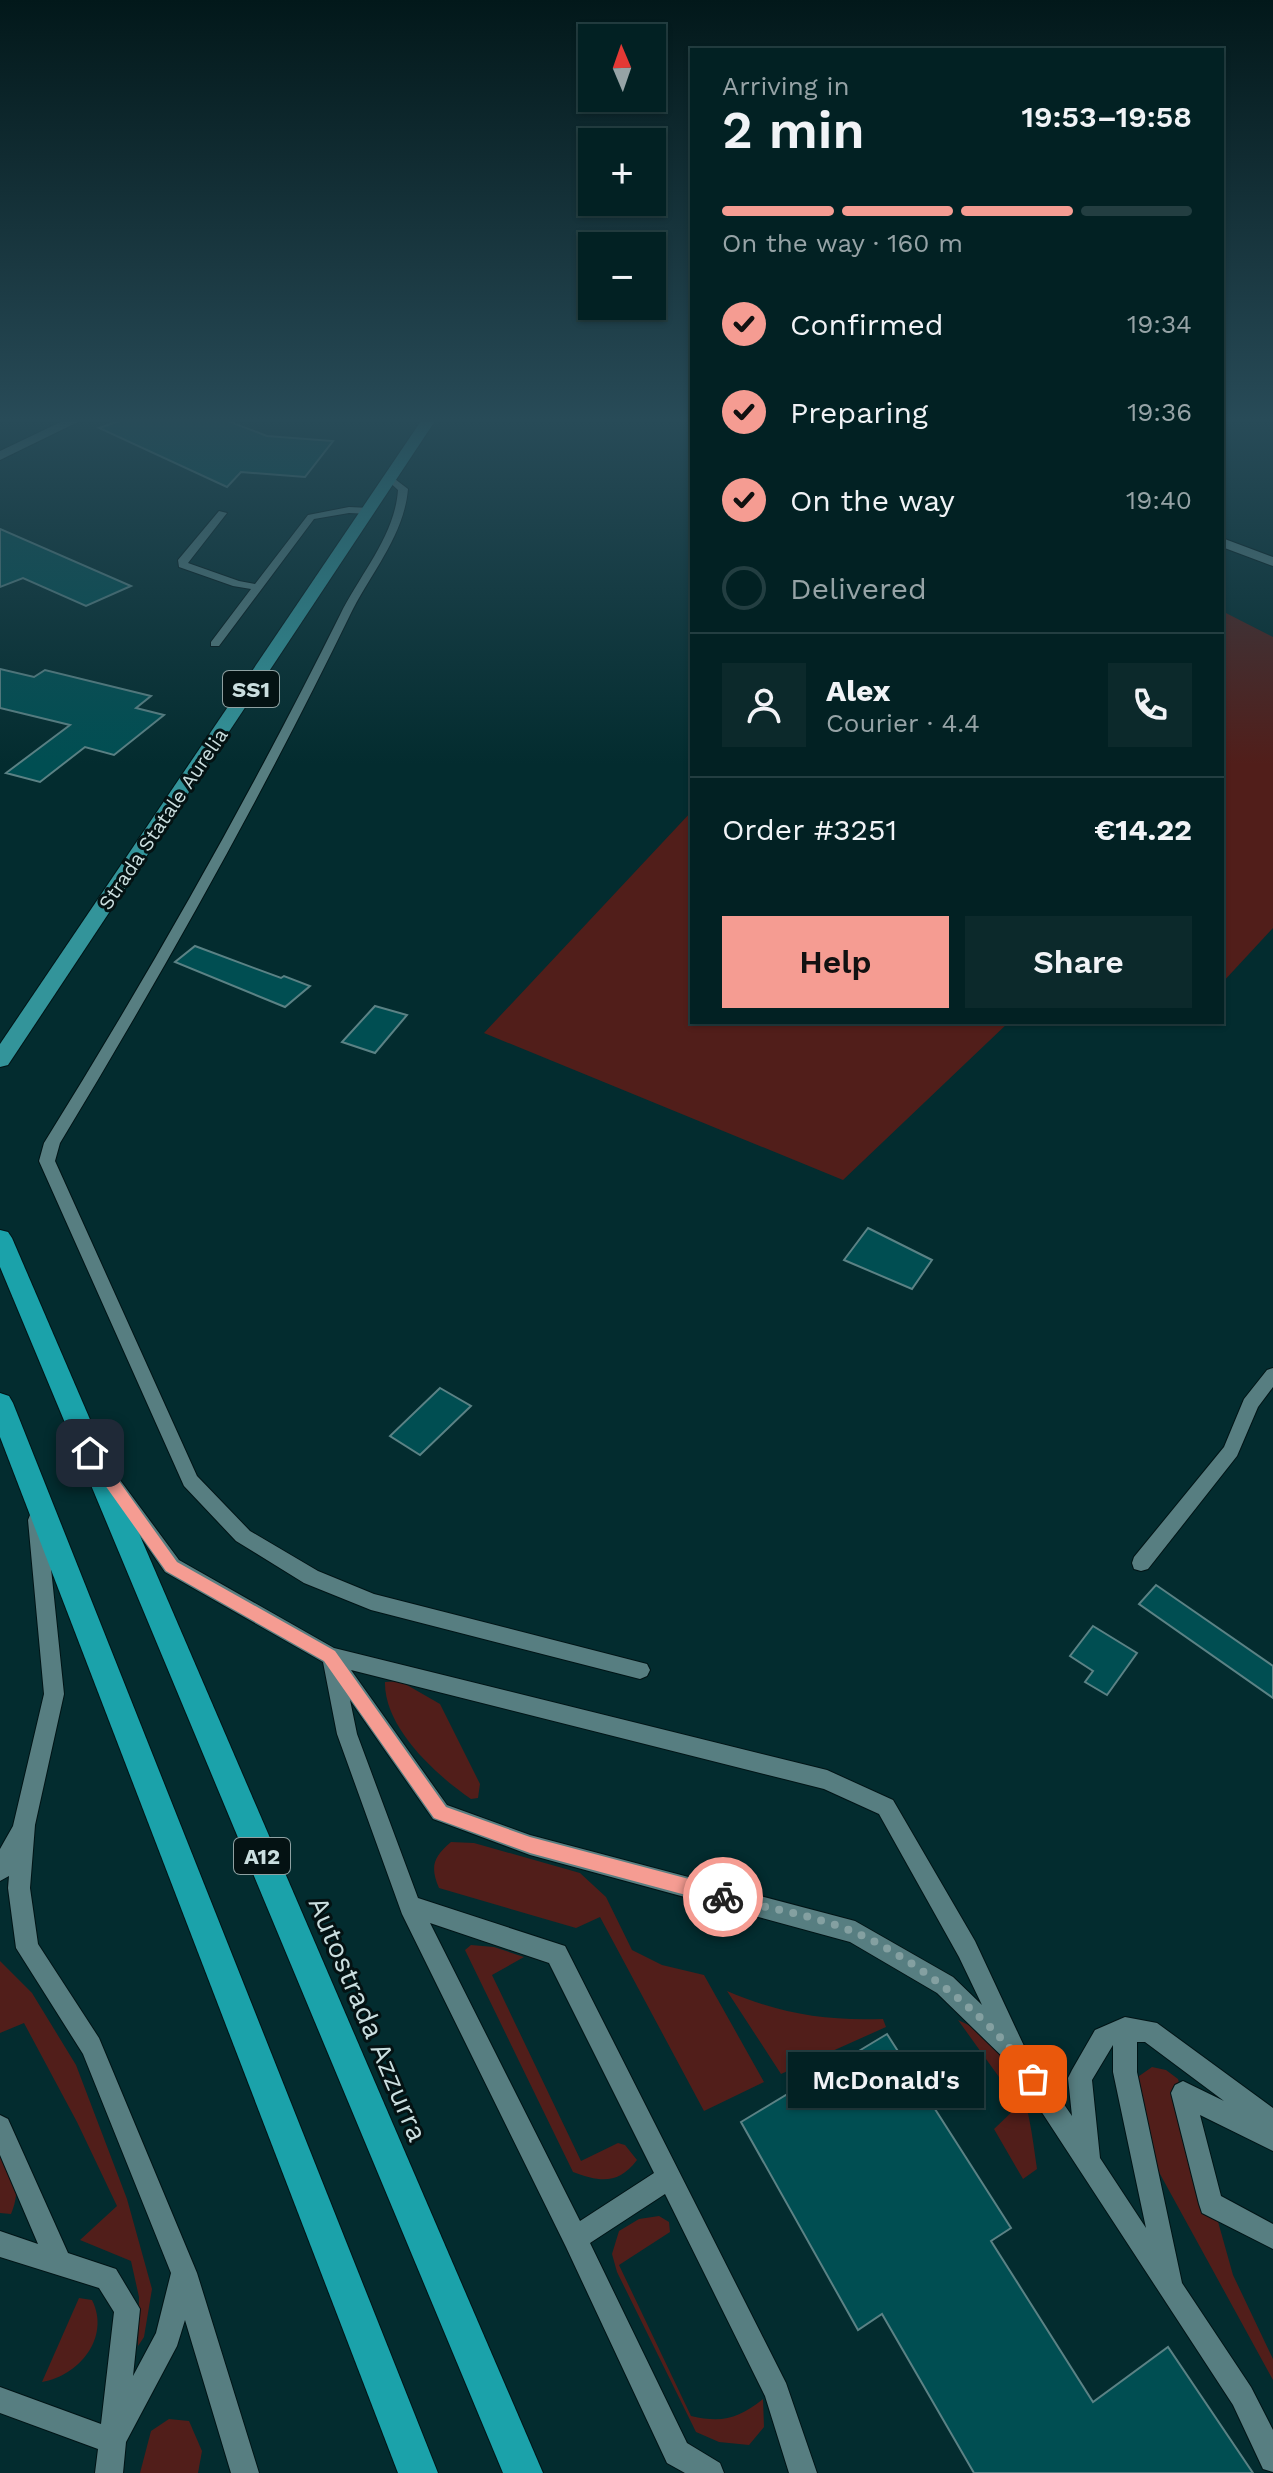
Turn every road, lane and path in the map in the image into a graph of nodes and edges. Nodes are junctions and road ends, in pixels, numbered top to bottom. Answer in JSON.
{"nodes":[{"id":1,"x":205,"y":533,"type":"edge"},
{"id":2,"x":299,"y":533,"type":"edge"},
{"id":3,"x":355,"y":533,"type":"edge"},
{"id":4,"x":391,"y":533,"type":"edge"},
{"id":5,"x":1224,"y":543,"type":"edge"},
{"id":6,"x":1273,"y":562,"type":"edge"},
{"id":7,"x":258,"y":587,"type":"junction"},
{"id":8,"x":215,"y":644,"type":"dead end"},
{"id":9,"x":0,"y":1060,"type":"edge"},
{"id":10,"x":0,"y":1238,"type":"edge"},
{"id":11,"x":1273,"y":1375,"type":"edge"},
{"id":12,"x":0,"y":1403,"type":"edge"},
{"id":13,"x":90,"y":1453,"type":"junction"},
{"id":14,"x":35,"y":1494,"type":"junction"},
{"id":15,"x":1141,"y":1563,"type":"dead end"},
{"id":16,"x":330,"y":1656,"type":"junction"},
{"id":17,"x":640,"y":1670,"type":"dead end"},
{"id":18,"x":24,"y":1825,"type":"junction"},
{"id":19,"x":0,"y":1871,"type":"edge"},
{"id":20,"x":410,"y":1906,"type":"junction"},
{"id":21,"x":1125,"y":2029,"type":"junction"},
{"id":22,"x":1019,"y":2057,"type":"junction"},
{"id":23,"x":1273,"y":2123,"type":"edge"},
{"id":24,"x":0,"y":2127,"type":"edge"},
{"id":25,"x":1273,"y":2139,"type":"edge"},
{"id":26,"x":1089,"y":2167,"type":"junction"},
{"id":27,"x":668,"y":2178,"type":"junction"},
{"id":28,"x":575,"y":2238,"type":"junction"},
{"id":29,"x":1269,"y":2240,"type":"edge"},
{"id":30,"x":0,"y":2244,"type":"edge"},
{"id":31,"x":58,"y":2260,"type":"junction"},
{"id":32,"x":184,"y":2273,"type":"junction"},
{"id":33,"x":1172,"y":2292,"type":"junction"},
{"id":34,"x":0,"y":2400,"type":"edge"},
{"id":35,"x":112,"y":2441,"type":"junction"},
{"id":36,"x":1273,"y":2459,"type":"edge"},
{"id":37,"x":109,"y":2473,"type":"edge"},
{"id":38,"x":245,"y":2473,"type":"edge"},
{"id":39,"x":418,"y":2473,"type":"edge"},
{"id":40,"x":523,"y":2473,"type":"edge"},
{"id":41,"x":710,"y":2473,"type":"edge"},
{"id":42,"x":803,"y":2473,"type":"edge"}],
"edges":[{"from":1,"to":7,"type":"lane"},
{"from":2,"to":7,"type":"lane"},
{"from":3,"to":9,"type":"main road","name":"Strada Statale Aurelia","number":"SS1"},
{"from":4,"to":17,"type":"lane"},
{"from":5,"to":6,"type":"street"},
{"from":7,"to":8,"type":"lane"},
{"from":10,"to":13,"type":"highway","name":"Autostrada Azzurra","number":"A12"},
{"from":11,"to":15,"type":"lane"},
{"from":12,"to":14,"type":"highway"},
{"from":13,"to":16,"type":"lane"},
{"from":13,"to":40,"type":"highway","name":"Autostrada Azzurra","number":"A12"},
{"from":14,"to":18,"type":"lane"},
{"from":14,"to":39,"type":"highway"},
{"from":16,"to":20,"type":"lane"},
{"from":16,"to":22,"type":"lane"},
{"from":16,"to":22,"type":"lane"},
{"from":18,"to":19,"type":"lane"},
{"from":18,"to":32,"type":"lane"},
{"from":20,"to":27,"type":"lane"},
{"from":20,"to":28,"type":"lane"},
{"from":21,"to":23,"type":"lane"},
{"from":21,"to":26,"type":"lane"},
{"from":21,"to":33,"type":"lane"},
{"from":22,"to":26,"type":"lane"},
{"from":24,"to":31,"type":"lane"},
{"from":25,"to":29,"type":"lane"},
{"from":26,"to":33,"type":"lane"},
{"from":27,"to":28,"type":"lane"},
{"from":27,"to":42,"type":"lane"},
{"from":28,"to":41,"type":"lane"},
{"from":30,"to":31,"type":"lane"},
{"from":31,"to":35,"type":"lane"},
{"from":32,"to":35,"type":"lane"},
{"from":32,"to":38,"type":"lane"},
{"from":33,"to":36,"type":"lane"},
{"from":34,"to":35,"type":"lane"},
{"from":35,"to":37,"type":"lane"}]}
